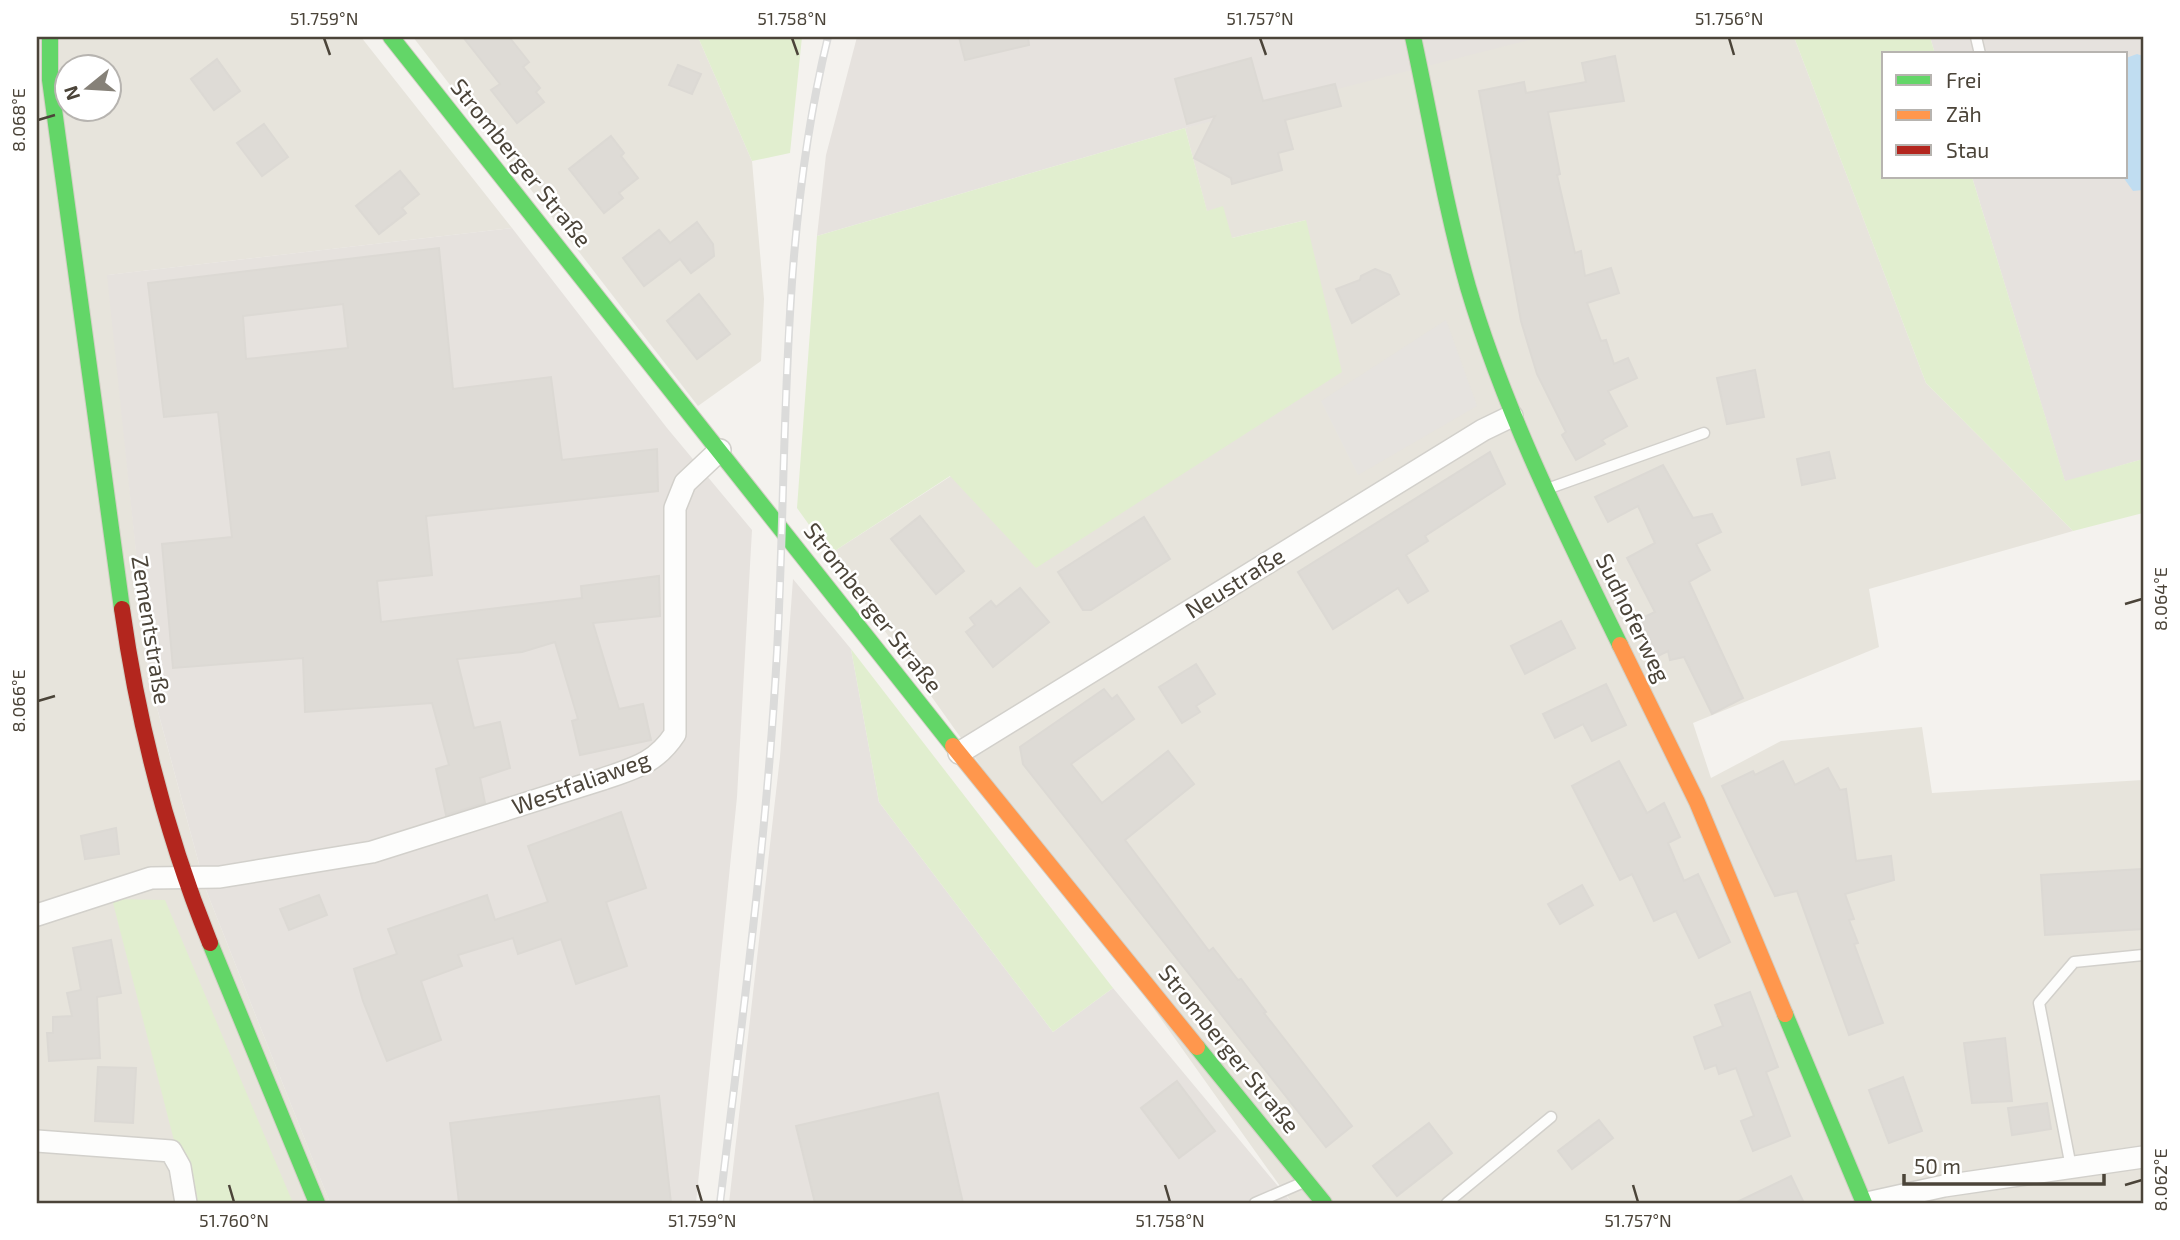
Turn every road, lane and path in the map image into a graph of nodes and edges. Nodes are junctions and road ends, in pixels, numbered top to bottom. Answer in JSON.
{"nodes":[{"id":1,"x":50,"y":37,"type":"edge"},
{"id":2,"x":391,"y":37,"type":"edge"},
{"id":3,"x":1413,"y":37,"type":"edge"},
{"id":4,"x":1512,"y":416,"type":"junction"},
{"id":5,"x":1704,"y":433,"type":"dead end"},
{"id":6,"x":720,"y":450,"type":"junction"},
{"id":7,"x":1544,"y":490,"type":"junction"},
{"id":8,"x":959,"y":754,"type":"junction"},
{"id":9,"x":184,"y":880,"type":"junction"},
{"id":10,"x":37,"y":915,"type":"edge"},
{"id":11,"x":2143,"y":955,"type":"edge"},
{"id":12,"x":1551,"y":1117,"type":"dead end"},
{"id":13,"x":37,"y":1141,"type":"edge"},
{"id":14,"x":2143,"y":1157,"type":"edge"},
{"id":15,"x":2071,"y":1167,"type":"junction"},
{"id":16,"x":1306,"y":1181,"type":"junction"},
{"id":17,"x":186,"y":1203,"type":"edge"},
{"id":18,"x":317,"y":1203,"type":"edge"},
{"id":19,"x":1255,"y":1203,"type":"edge"},
{"id":20,"x":1324,"y":1203,"type":"edge"},
{"id":21,"x":1447,"y":1203,"type":"edge"},
{"id":22,"x":1866,"y":1203,"type":"edge"}],
"edges":[{"from":1,"to":9,"type":"street","name":"Zementstraße"},
{"from":2,"to":6,"type":"street","name":"Stromberger Straße"},
{"from":3,"to":4,"type":"street","name":"Sudhoferweg"},
{"from":4,"to":7,"type":"street","name":"Sudhoferweg"},
{"from":4,"to":8,"type":"street","name":"Neustraße"},
{"from":5,"to":7,"type":"lane"},
{"from":6,"to":8,"type":"street","name":"Stromberger Straße"},
{"from":6,"to":9,"type":"street","name":"Westfaliaweg"},
{"from":7,"to":22,"type":"street","name":"Sudhoferweg"},
{"from":8,"to":16,"type":"street","name":"Stromberger Straße"},
{"from":9,"to":10,"type":"street","name":"Westfaliaweg"},
{"from":9,"to":18,"type":"street","name":"Zementstraße"},
{"from":11,"to":15,"type":"lane"},
{"from":12,"to":21,"type":"lane"},
{"from":13,"to":17,"type":"street"},
{"from":14,"to":15,"type":"street"},
{"from":15,"to":22,"type":"street"},
{"from":16,"to":19,"type":"lane"},
{"from":16,"to":20,"type":"street","name":"Stromberger Straße"}]}
